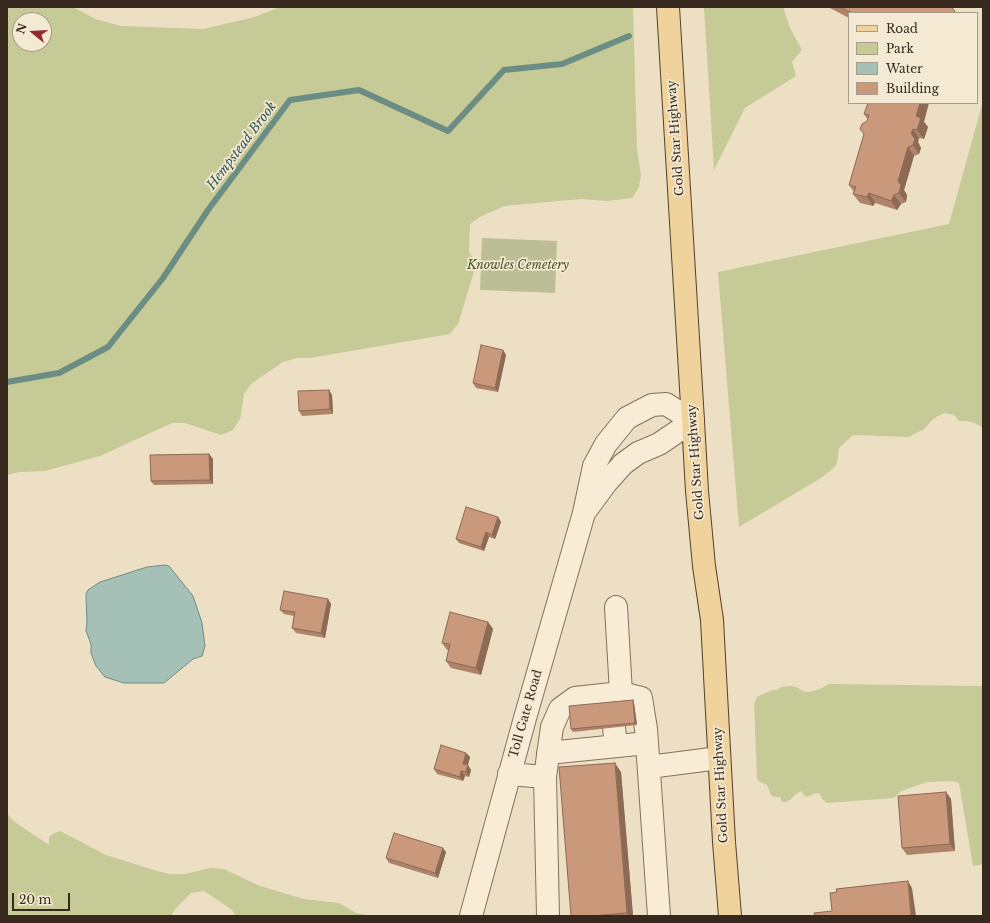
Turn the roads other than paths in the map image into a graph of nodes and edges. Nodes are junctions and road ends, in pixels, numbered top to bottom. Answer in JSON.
{"nodes":[{"id":1,"x":668,"y":7,"type":"edge"},
{"id":2,"x":693,"y":421,"type":"junction"},
{"id":3,"x":584,"y":513,"type":"junction"},
{"id":4,"x":616,"y":607,"type":"dead end"},
{"id":5,"x":605,"y":699,"type":"junction"},
{"id":6,"x":647,"y":743,"type":"junction"},
{"id":7,"x":548,"y":753,"type":"junction"},
{"id":8,"x":719,"y":758,"type":"junction"},
{"id":9,"x":649,"y":767,"type":"junction"},
{"id":10,"x":509,"y":774,"type":"junction"},
{"id":11,"x":545,"y":777,"type":"junction"},
{"id":12,"x":470,"y":916,"type":"edge"},
{"id":13,"x":548,"y":916,"type":"edge"},
{"id":14,"x":659,"y":916,"type":"edge"},
{"id":15,"x":730,"y":916,"type":"edge"}],
"edges":[{"from":1,"to":2,"type":"main road","name":"Gold Star Highway"},
{"from":2,"to":3,"type":"street","name":"Toll Gate Road"},
{"from":2,"to":3,"type":"street","name":"Toll Gate Road"},
{"from":2,"to":8,"type":"main road","name":"Gold Star Highway"},
{"from":3,"to":10,"type":"street","name":"Toll Gate Road"},
{"from":4,"to":5,"type":"street"},
{"from":5,"to":6,"type":"street"},
{"from":5,"to":7,"type":"street"},
{"from":6,"to":7,"type":"street"},
{"from":6,"to":9,"type":"street"},
{"from":7,"to":11,"type":"street"},
{"from":8,"to":9,"type":"street"},
{"from":8,"to":15,"type":"main road","name":"Gold Star Highway"},
{"from":9,"to":14,"type":"street"},
{"from":10,"to":11,"type":"street"},
{"from":10,"to":12,"type":"street","name":"Toll Gate Road"},
{"from":11,"to":13,"type":"street"}]}
